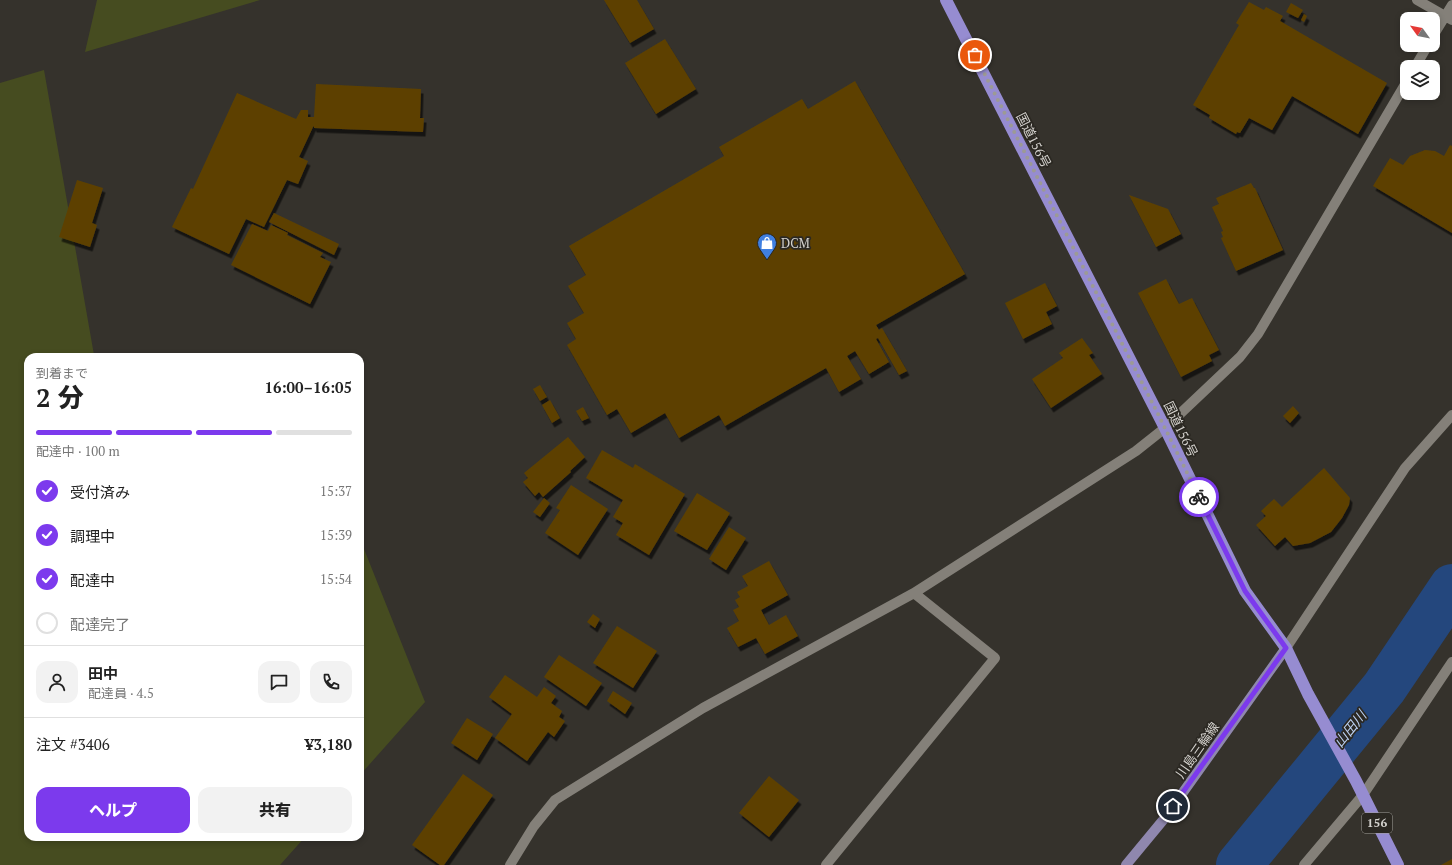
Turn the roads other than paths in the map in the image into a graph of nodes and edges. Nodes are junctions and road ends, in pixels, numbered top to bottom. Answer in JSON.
{"nodes":[{"id":1,"x":946,"y":0,"type":"edge"},
{"id":2,"x":1417,"y":0,"type":"edge"},
{"id":3,"x":1452,"y":4,"type":"edge"},
{"id":4,"x":1448,"y":18,"type":"edge"},
{"id":5,"x":1440,"y":28,"type":"edge"},
{"id":6,"x":1400,"y":92,"type":"edge"},
{"id":7,"x":1452,"y":415,"type":"edge"},
{"id":8,"x":1165,"y":428,"type":"junction"},
{"id":9,"x":914,"y":593,"type":"junction"},
{"id":10,"x":1286,"y":648,"type":"junction"},
{"id":11,"x":1452,"y":662,"type":"edge"},
{"id":12,"x":1363,"y":795,"type":"junction"},
{"id":13,"x":510,"y":865,"type":"edge"},
{"id":14,"x":826,"y":865,"type":"edge"},
{"id":15,"x":1126,"y":865,"type":"edge"},
{"id":16,"x":1304,"y":865,"type":"edge"},
{"id":17,"x":1398,"y":865,"type":"edge"}],
"edges":[{"from":1,"to":8,"type":"highway","name":"国道156号","number":"156"},
{"from":2,"to":4,"type":"street"},
{"from":3,"to":4,"type":"street"},
{"from":4,"to":5,"type":"street"},
{"from":6,"to":8,"type":"street"},
{"from":7,"to":10,"type":"street"},
{"from":8,"to":9,"type":"street"},
{"from":8,"to":10,"type":"highway","name":"国道156号","number":"156"},
{"from":9,"to":13,"type":"street"},
{"from":9,"to":14,"type":"street"},
{"from":10,"to":12,"type":"highway","name":"国道156号","number":"156"},
{"from":10,"to":15,"type":"main road","name":"川島三輪線"},
{"from":11,"to":12,"type":"street"},
{"from":12,"to":16,"type":"street"},
{"from":12,"to":17,"type":"highway","name":"国道156号","number":"156"}]}
